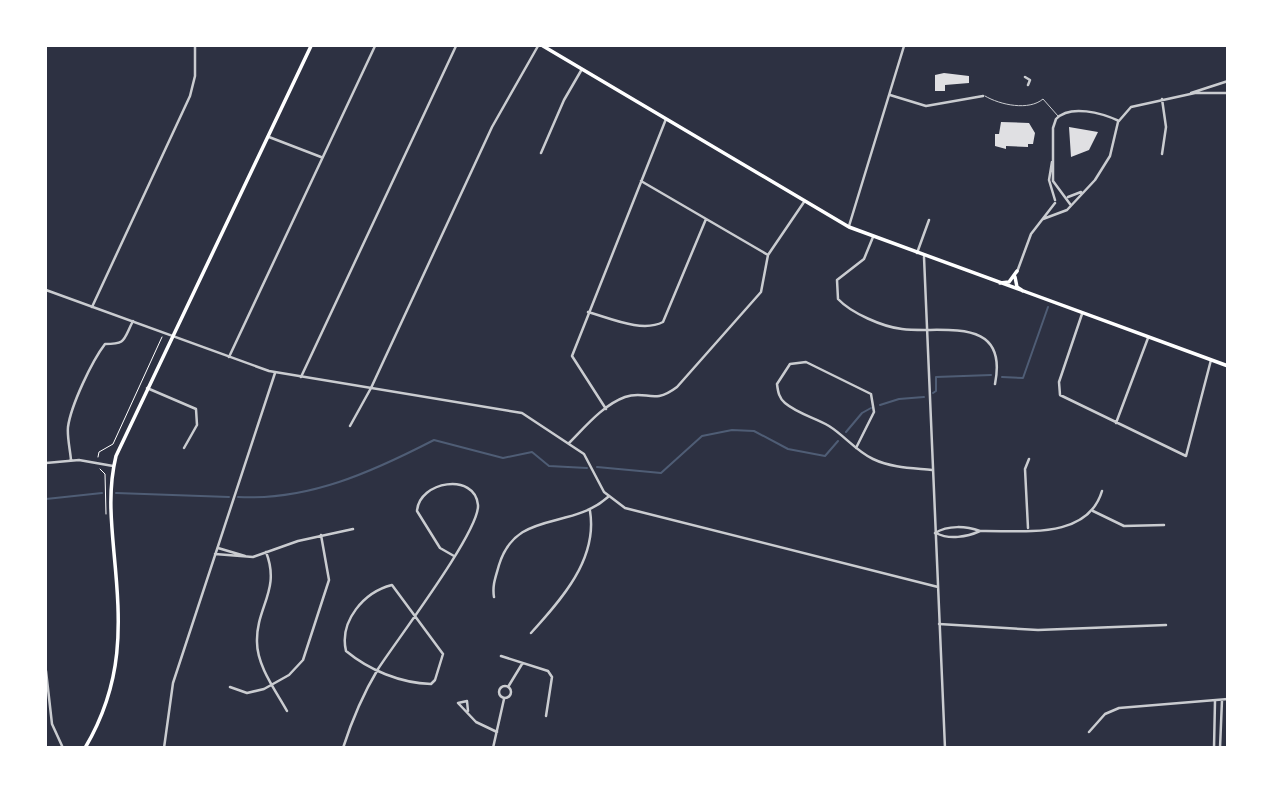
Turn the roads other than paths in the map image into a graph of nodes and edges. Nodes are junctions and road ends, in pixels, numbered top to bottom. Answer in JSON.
{"nodes":[{"id":1,"x":195,"y":46,"type":"edge"},
{"id":2,"x":311,"y":46,"type":"edge"},
{"id":3,"x":375,"y":46,"type":"edge"},
{"id":4,"x":456,"y":46,"type":"edge"},
{"id":5,"x":540,"y":46,"type":"edge"},
{"id":6,"x":904,"y":46,"type":"edge"},
{"id":7,"x":582,"y":69,"type":"junction"},
{"id":8,"x":1025,"y":77,"type":"dead end"},
{"id":9,"x":1227,"y":80,"type":"edge"},
{"id":10,"x":1022,"y":81,"type":"dead end"},
{"id":11,"x":1227,"y":93,"type":"edge"},
{"id":12,"x":890,"y":95,"type":"junction"},
{"id":13,"x":1186,"y":95,"type":"junction"},
{"id":14,"x":983,"y":96,"type":"joint"},
{"id":15,"x":1162,"y":99,"type":"junction"},
{"id":16,"x":1058,"y":116,"type":"junction"},
{"id":17,"x":666,"y":118,"type":"junction"},
{"id":18,"x":1119,"y":121,"type":"junction"},
{"id":19,"x":269,"y":137,"type":"junction"},
{"id":20,"x":541,"y":153,"type":"dead end"},
{"id":21,"x":1162,"y":154,"type":"dead end"},
{"id":22,"x":323,"y":157,"type":"junction"},
{"id":23,"x":1052,"y":162,"type":"junction"},
{"id":24,"x":641,"y":181,"type":"junction"},
{"id":25,"x":1084,"y":191,"type":"junction"},
{"id":26,"x":1065,"y":197,"type":"junction"},
{"id":27,"x":804,"y":202,"type":"junction"},
{"id":28,"x":1055,"y":202,"type":"junction"},
{"id":29,"x":1070,"y":204,"type":"junction"},
{"id":30,"x":1059,"y":211,"type":"junction"},
{"id":31,"x":706,"y":219,"type":"junction"},
{"id":32,"x":1043,"y":219,"type":"junction"},
{"id":33,"x":929,"y":220,"type":"dead end"},
{"id":34,"x":849,"y":228,"type":"junction"},
{"id":35,"x":873,"y":237,"type":"junction"},
{"id":36,"x":918,"y":254,"type":"junction"},
{"id":37,"x":768,"y":256,"type":"junction"},
{"id":38,"x":924,"y":257,"type":"junction"},
{"id":39,"x":1017,"y":271,"type":"junction"},
{"id":40,"x":1015,"y":277,"type":"junction"},
{"id":41,"x":996,"y":283,"type":"junction"},
{"id":42,"x":1011,"y":288,"type":"junction"},
{"id":43,"x":46,"y":290,"type":"edge"},
{"id":44,"x":1027,"y":294,"type":"junction"},
{"id":45,"x":92,"y":307,"type":"junction"},
{"id":46,"x":588,"y":312,"type":"junction"},
{"id":47,"x":1082,"y":314,"type":"junction"},
{"id":48,"x":133,"y":321,"type":"junction"},
{"id":49,"x":928,"y":328,"type":"junction"},
{"id":50,"x":171,"y":336,"type":"junction"},
{"id":51,"x":1148,"y":338,"type":"junction"},
{"id":52,"x":229,"y":357,"type":"junction"},
{"id":53,"x":1211,"y":360,"type":"junction"},
{"id":54,"x":1227,"y":366,"type":"edge"},
{"id":55,"x":275,"y":373,"type":"junction"},
{"id":56,"x":301,"y":377,"type":"junction"},
{"id":57,"x":995,"y":384,"type":"dead end"},
{"id":58,"x":147,"y":387,"type":"junction"},
{"id":59,"x":370,"y":388,"type":"junction"},
{"id":60,"x":606,"y":409,"type":"junction"},
{"id":61,"x":1116,"y":423,"type":"junction"},
{"id":62,"x":349,"y":426,"type":"dead end"},
{"id":63,"x":569,"y":443,"type":"junction"},
{"id":64,"x":184,"y":448,"type":"dead end"},
{"id":65,"x":856,"y":448,"type":"junction"},
{"id":66,"x":1029,"y":459,"type":"dead end"},
{"id":67,"x":71,"y":460,"type":"junction"},
{"id":68,"x":46,"y":463,"type":"edge"},
{"id":69,"x":113,"y":466,"type":"junction"},
{"id":70,"x":932,"y":470,"type":"junction"},
{"id":71,"x":1101,"y":491,"type":"dead end"},
{"id":72,"x":608,"y":497,"type":"junction"},
{"id":73,"x":590,"y":511,"type":"junction"},
{"id":74,"x":1092,"y":511,"type":"junction"},
{"id":75,"x":1164,"y":525,"type":"dead end"},
{"id":76,"x":353,"y":529,"type":"dead end"},
{"id":77,"x":1028,"y":529,"type":"junction"},
{"id":78,"x":980,"y":531,"type":"junction"},
{"id":79,"x":935,"y":533,"type":"junction"},
{"id":80,"x":321,"y":536,"type":"junction"},
{"id":81,"x":217,"y":547,"type":"junction"},
{"id":82,"x":266,"y":552,"type":"junction"},
{"id":83,"x":215,"y":554,"type":"junction"},
{"id":84,"x":454,"y":556,"type":"junction"},
{"id":85,"x":249,"y":557,"type":"junction"},
{"id":86,"x":938,"y":587,"type":"junction"},
{"id":87,"x":494,"y":597,"type":"dead end"},
{"id":88,"x":414,"y":615,"type":"junction"},
{"id":89,"x":939,"y":624,"type":"junction"},
{"id":90,"x":1166,"y":625,"type":"dead end"},
{"id":91,"x":531,"y":633,"type":"dead end"},
{"id":92,"x":501,"y":656,"type":"dead end"},
{"id":93,"x":522,"y":664,"type":"junction"},
{"id":94,"x":46,"y":671,"type":"edge"},
{"id":95,"x":377,"y":671,"type":"junction"},
{"id":96,"x":273,"y":685,"type":"junction"},
{"id":97,"x":230,"y":687,"type":"dead end"},
{"id":98,"x":508,"y":687,"type":"junction"},
{"id":99,"x":504,"y":698,"type":"junction"},
{"id":100,"x":1227,"y":699,"type":"edge"},
{"id":101,"x":1222,"y":700,"type":"junction"},
{"id":102,"x":1215,"y":701,"type":"junction"},
{"id":103,"x":286,"y":711,"type":"dead end"},
{"id":104,"x":468,"y":711,"type":"dead end"},
{"id":105,"x":546,"y":716,"type":"dead end"},
{"id":106,"x":497,"y":732,"type":"junction"},
{"id":107,"x":1089,"y":732,"type":"dead end"},
{"id":108,"x":63,"y":747,"type":"edge"},
{"id":109,"x":85,"y":747,"type":"edge"},
{"id":110,"x":164,"y":747,"type":"edge"},
{"id":111,"x":343,"y":747,"type":"edge"},
{"id":112,"x":493,"y":747,"type":"edge"},
{"id":113,"x":945,"y":747,"type":"edge"},
{"id":114,"x":1214,"y":747,"type":"edge"},
{"id":115,"x":1220,"y":747,"type":"edge"}],
"edges":[{"from":1,"to":45,"type":"street"},
{"from":2,"to":19,"type":"main road"},
{"from":3,"to":22,"type":"street"},
{"from":4,"to":56,"type":"street"},
{"from":5,"to":7,"type":"main road"},
{"from":5,"to":59,"type":"street"},
{"from":6,"to":12,"type":"street"},
{"from":7,"to":17,"type":"main road"},
{"from":7,"to":20,"type":"street"},
{"from":8,"to":10,"type":"street"},
{"from":9,"to":13,"type":"street"},
{"from":11,"to":13,"type":"street"},
{"from":12,"to":14,"type":"street"},
{"from":12,"to":34,"type":"street"},
{"from":13,"to":15,"type":"street"},
{"from":14,"to":16,"type":"lane"},
{"from":15,"to":18,"type":"street"},
{"from":15,"to":21,"type":"street"},
{"from":16,"to":18,"type":"street"},
{"from":16,"to":23,"type":"street"},
{"from":17,"to":24,"type":"street"},
{"from":17,"to":27,"type":"main road"},
{"from":18,"to":25,"type":"street"},
{"from":19,"to":22,"type":"street"},
{"from":19,"to":50,"type":"main road"},
{"from":22,"to":52,"type":"street"},
{"from":23,"to":26,"type":"street"},
{"from":23,"to":28,"type":"street"},
{"from":24,"to":31,"type":"street"},
{"from":24,"to":46,"type":"street"},
{"from":25,"to":26,"type":"street"},
{"from":25,"to":29,"type":"street"},
{"from":26,"to":28,"type":"street"},
{"from":26,"to":29,"type":"street"},
{"from":27,"to":34,"type":"main road"},
{"from":27,"to":37,"type":"street"},
{"from":28,"to":30,"type":"street"},
{"from":28,"to":32,"type":"street"},
{"from":29,"to":30,"type":"street"},
{"from":30,"to":32,"type":"street"},
{"from":31,"to":37,"type":"street"},
{"from":31,"to":46,"type":"street"},
{"from":32,"to":39,"type":"street"},
{"from":33,"to":36,"type":"street"},
{"from":34,"to":35,"type":"main road"},
{"from":35,"to":36,"type":"main road"},
{"from":35,"to":49,"type":"street"},
{"from":36,"to":38,"type":"main road"},
{"from":37,"to":60,"type":"street"},
{"from":38,"to":41,"type":"main road"},
{"from":38,"to":49,"type":"street"},
{"from":39,"to":40,"type":"street"},
{"from":39,"to":41,"type":"main road"},
{"from":40,"to":42,"type":"street"},
{"from":40,"to":44,"type":"main road"},
{"from":41,"to":42,"type":"main road"},
{"from":42,"to":44,"type":"main road"},
{"from":43,"to":45,"type":"street"},
{"from":44,"to":47,"type":"main road"},
{"from":45,"to":48,"type":"street"},
{"from":46,"to":60,"type":"street"},
{"from":47,"to":51,"type":"main road"},
{"from":47,"to":61,"type":"street"},
{"from":48,"to":50,"type":"street"},
{"from":48,"to":67,"type":"street"},
{"from":49,"to":57,"type":"street"},
{"from":49,"to":70,"type":"street"},
{"from":50,"to":52,"type":"street"},
{"from":50,"to":58,"type":"main road"},
{"from":51,"to":53,"type":"main road"},
{"from":51,"to":61,"type":"street"},
{"from":52,"to":55,"type":"street"},
{"from":53,"to":54,"type":"main road"},
{"from":53,"to":61,"type":"street"},
{"from":55,"to":56,"type":"street"},
{"from":55,"to":81,"type":"street"},
{"from":56,"to":59,"type":"street"},
{"from":58,"to":64,"type":"street"},
{"from":58,"to":69,"type":"main road"},
{"from":59,"to":62,"type":"street"},
{"from":59,"to":63,"type":"street"},
{"from":60,"to":63,"type":"street"},
{"from":63,"to":72,"type":"street"},
{"from":65,"to":65,"type":"street"},
{"from":65,"to":70,"type":"street"},
{"from":66,"to":77,"type":"street"},
{"from":67,"to":68,"type":"street"},
{"from":67,"to":69,"type":"street"},
{"from":69,"to":109,"type":"main road"},
{"from":70,"to":79,"type":"street"},
{"from":71,"to":74,"type":"street"},
{"from":72,"to":73,"type":"street"},
{"from":72,"to":86,"type":"street"},
{"from":73,"to":87,"type":"street"},
{"from":73,"to":91,"type":"street"},
{"from":74,"to":75,"type":"street"},
{"from":74,"to":77,"type":"street"},
{"from":76,"to":80,"type":"street"},
{"from":77,"to":78,"type":"street"},
{"from":78,"to":79,"type":"street"},
{"from":78,"to":79,"type":"street"},
{"from":79,"to":86,"type":"street"},
{"from":80,"to":82,"type":"street"},
{"from":80,"to":96,"type":"street"},
{"from":81,"to":83,"type":"street"},
{"from":81,"to":85,"type":"street"},
{"from":82,"to":85,"type":"street"},
{"from":82,"to":96,"type":"street"},
{"from":83,"to":85,"type":"street"},
{"from":83,"to":110,"type":"street"},
{"from":84,"to":84,"type":"street"},
{"from":84,"to":88,"type":"street"},
{"from":86,"to":89,"type":"street"},
{"from":88,"to":95,"type":"street"},
{"from":88,"to":95,"type":"street"},
{"from":88,"to":95,"type":"street"},
{"from":89,"to":90,"type":"street"},
{"from":89,"to":113,"type":"street"},
{"from":92,"to":93,"type":"street"},
{"from":93,"to":98,"type":"street"},
{"from":93,"to":105,"type":"street"},
{"from":94,"to":108,"type":"street"},
{"from":95,"to":111,"type":"street"},
{"from":96,"to":97,"type":"street"},
{"from":96,"to":103,"type":"street"},
{"from":98,"to":99,"type":"street"},
{"from":98,"to":99,"type":"street"},
{"from":99,"to":106,"type":"street"},
{"from":100,"to":101,"type":"street"},
{"from":101,"to":102,"type":"street"},
{"from":101,"to":115,"type":"street"},
{"from":102,"to":107,"type":"street"},
{"from":102,"to":114,"type":"street"},
{"from":104,"to":106,"type":"street"},
{"from":106,"to":112,"type":"street"}]}
